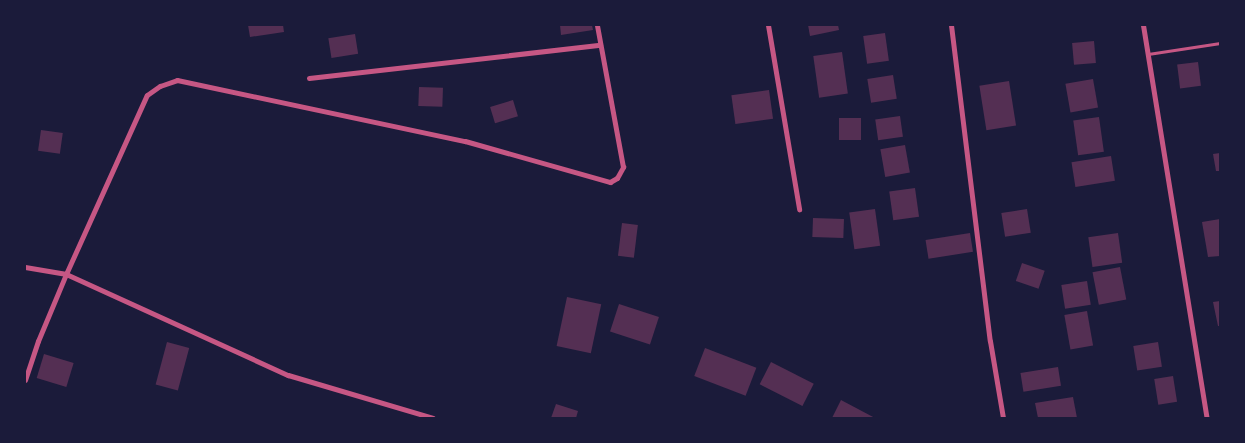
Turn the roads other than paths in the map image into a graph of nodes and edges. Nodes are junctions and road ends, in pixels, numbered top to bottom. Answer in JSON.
{"nodes":[{"id":1,"x":597,"y":25,"type":"edge"},
{"id":2,"x":768,"y":25,"type":"edge"},
{"id":3,"x":950,"y":25,"type":"edge"},
{"id":4,"x":1143,"y":25,"type":"edge"},
{"id":5,"x":1220,"y":43,"type":"edge"},
{"id":6,"x":600,"y":45,"type":"junction"},
{"id":7,"x":1147,"y":54,"type":"junction"},
{"id":8,"x":309,"y":78,"type":"dead end"},
{"id":9,"x":798,"y":208,"type":"dead end"},
{"id":10,"x":25,"y":267,"type":"edge"},
{"id":11,"x":66,"y":274,"type":"junction"},
{"id":12,"x":25,"y":380,"type":"edge"},
{"id":13,"x":433,"y":418,"type":"edge"},
{"id":14,"x":1003,"y":418,"type":"edge"},
{"id":15,"x":1206,"y":418,"type":"edge"}],
"edges":[{"from":1,"to":6,"type":"street"},
{"from":2,"to":9,"type":"street"},
{"from":3,"to":14,"type":"street"},
{"from":4,"to":7,"type":"street"},
{"from":5,"to":7,"type":"lane"},
{"from":6,"to":8,"type":"street"},
{"from":6,"to":11,"type":"street"},
{"from":7,"to":15,"type":"street"},
{"from":10,"to":11,"type":"street"},
{"from":11,"to":12,"type":"street"},
{"from":11,"to":13,"type":"street"}]}
